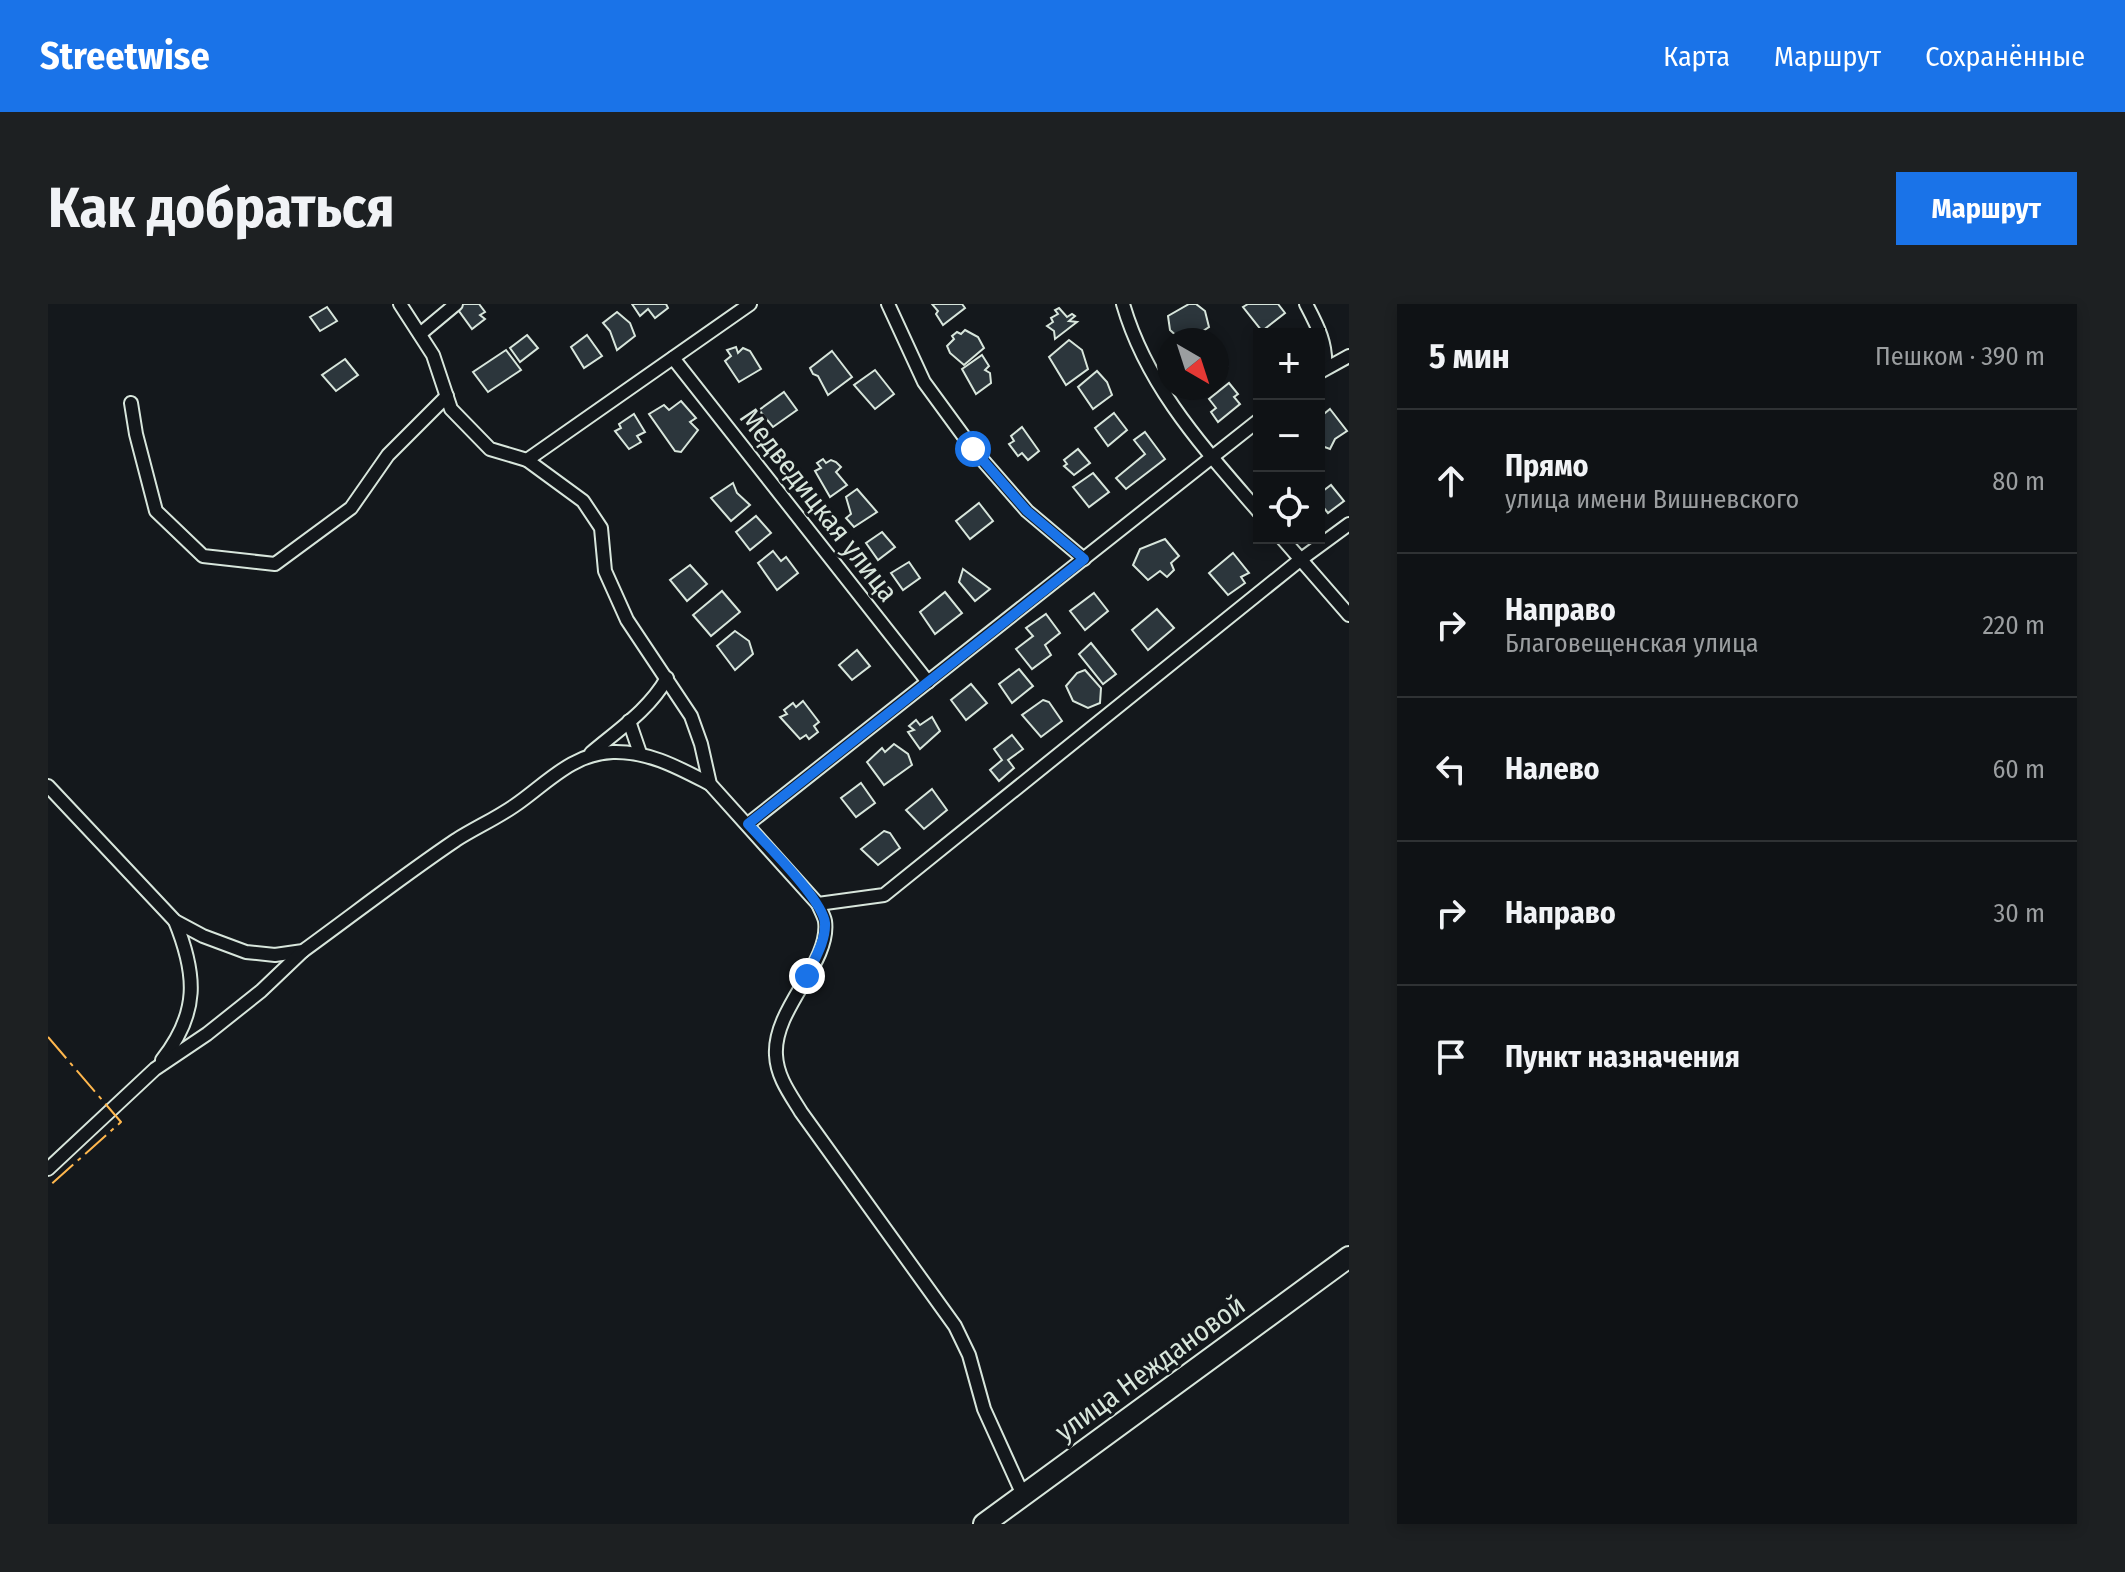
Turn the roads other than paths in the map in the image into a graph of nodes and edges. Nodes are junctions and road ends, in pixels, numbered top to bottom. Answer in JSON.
{"nodes":[{"id":1,"x":400,"y":304,"type":"edge"},
{"id":2,"x":456,"y":304,"type":"edge"},
{"id":3,"x":750,"y":304,"type":"edge"},
{"id":4,"x":888,"y":304,"type":"edge"},
{"id":5,"x":1123,"y":304,"type":"edge"},
{"id":6,"x":1306,"y":304,"type":"edge"},
{"id":7,"x":1318,"y":328,"type":"edge"},
{"id":8,"x":420,"y":334,"type":"junction"},
{"id":9,"x":1349,"y":356,"type":"edge"},
{"id":10,"x":673,"y":358,"type":"junction"},
{"id":11,"x":1325,"y":368,"type":"edge"},
{"id":12,"x":447,"y":396,"type":"junction"},
{"id":13,"x":131,"y":403,"type":"dead end"},
{"id":14,"x":1253,"y":425,"type":"edge"},
{"id":15,"x":1212,"y":457,"type":"junction"},
{"id":16,"x":527,"y":460,"type":"junction"},
{"id":17,"x":1253,"y":505,"type":"edge"},
{"id":18,"x":1349,"y":524,"type":"edge"},
{"id":19,"x":1287,"y":544,"type":"edge"},
{"id":20,"x":1084,"y":559,"type":"junction"},
{"id":21,"x":1300,"y":560,"type":"junction"},
{"id":22,"x":1349,"y":615,"type":"edge"},
{"id":23,"x":667,"y":678,"type":"junction"},
{"id":24,"x":928,"y":682,"type":"junction"},
{"id":25,"x":629,"y":721,"type":"junction"},
{"id":26,"x":640,"y":753,"type":"junction"},
{"id":27,"x":588,"y":755,"type":"junction"},
{"id":28,"x":710,"y":784,"type":"junction"},
{"id":29,"x":48,"y":786,"type":"edge"},
{"id":30,"x":748,"y":824,"type":"junction"},
{"id":31,"x":818,"y":904,"type":"junction"},
{"id":32,"x":175,"y":921,"type":"junction"},
{"id":33,"x":303,"y":951,"type":"junction"},
{"id":34,"x":155,"y":1069,"type":"junction"},
{"id":35,"x":48,"y":1169,"type":"edge"},
{"id":36,"x":1349,"y":1257,"type":"edge"},
{"id":37,"x":1023,"y":1495,"type":"junction"},
{"id":38,"x":984,"y":1524,"type":"edge"}],
"edges":[{"from":1,"to":8,"type":"street"},
{"from":2,"to":8,"type":"street"},
{"from":3,"to":10,"type":"street"},
{"from":4,"to":20,"type":"street"},
{"from":5,"to":15,"type":"street"},
{"from":6,"to":7,"type":"street"},
{"from":8,"to":12,"type":"street"},
{"from":9,"to":11,"type":"street"},
{"from":10,"to":16,"type":"street"},
{"from":10,"to":24,"type":"street","name":"Медведицкая улица"},
{"from":12,"to":13,"type":"street"},
{"from":12,"to":16,"type":"street"},
{"from":14,"to":15,"type":"street"},
{"from":15,"to":17,"type":"street"},
{"from":15,"to":20,"type":"street"},
{"from":16,"to":23,"type":"street"},
{"from":18,"to":21,"type":"street"},
{"from":19,"to":21,"type":"street"},
{"from":20,"to":24,"type":"street"},
{"from":21,"to":22,"type":"street"},
{"from":21,"to":31,"type":"street"},
{"from":23,"to":25,"type":"street"},
{"from":23,"to":28,"type":"street"},
{"from":24,"to":30,"type":"street"},
{"from":25,"to":26,"type":"street"},
{"from":25,"to":27,"type":"street"},
{"from":26,"to":27,"type":"street"},
{"from":26,"to":28,"type":"street"},
{"from":27,"to":33,"type":"street"},
{"from":28,"to":30,"type":"street"},
{"from":29,"to":32,"type":"street"},
{"from":30,"to":31,"type":"street"},
{"from":31,"to":37,"type":"street"},
{"from":32,"to":33,"type":"street"},
{"from":32,"to":34,"type":"street"},
{"from":33,"to":34,"type":"street"},
{"from":34,"to":35,"type":"street"},
{"from":36,"to":37,"type":"highway","name":"улица Неждановой"},
{"from":37,"to":38,"type":"highway","name":"улица Неждановой"}]}
